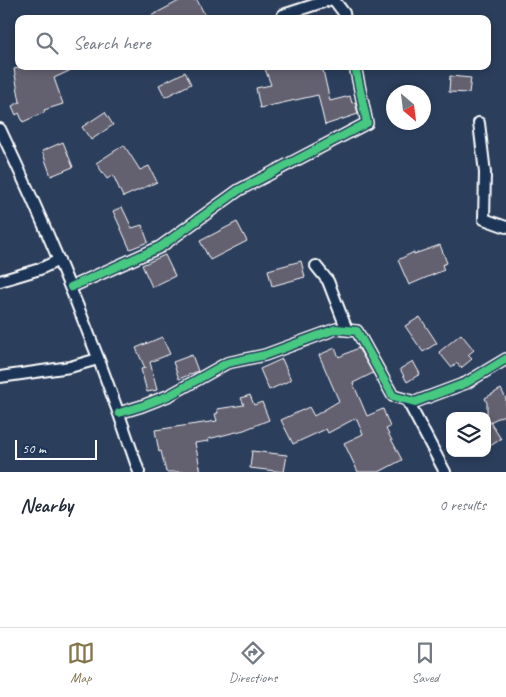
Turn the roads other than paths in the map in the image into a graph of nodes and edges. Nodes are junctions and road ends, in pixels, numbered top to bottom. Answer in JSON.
{"nodes":[{"id":1,"x":329,"y":0,"type":"edge"},
{"id":2,"x":334,"y":0,"type":"edge"},
{"id":3,"x":283,"y":15,"type":"dead end"},
{"id":4,"x":344,"y":15,"type":"edge"},
{"id":5,"x":356,"y":70,"type":"edge"},
{"id":6,"x":479,"y":123,"type":"dead end"},
{"id":7,"x":0,"y":129,"type":"edge"},
{"id":8,"x":506,"y":227,"type":"edge"},
{"id":9,"x":59,"y":260,"type":"junction"},
{"id":10,"x":316,"y":266,"type":"dead end"},
{"id":11,"x":0,"y":281,"type":"edge"},
{"id":12,"x":71,"y":287,"type":"junction"},
{"id":13,"x":347,"y":330,"type":"junction"},
{"id":14,"x":98,"y":359,"type":"junction"},
{"id":15,"x":506,"y":359,"type":"edge"},
{"id":16,"x":0,"y":378,"type":"edge"},
{"id":17,"x":407,"y":400,"type":"junction"},
{"id":18,"x":119,"y":413,"type":"junction"},
{"id":19,"x":139,"y":472,"type":"edge"},
{"id":20,"x":445,"y":472,"type":"edge"}],
"edges":[{"from":1,"to":3,"type":"street"},
{"from":2,"to":4,"type":"street"},
{"from":5,"to":12,"type":"street"},
{"from":6,"to":8,"type":"street"},
{"from":7,"to":9,"type":"street"},
{"from":9,"to":11,"type":"street"},
{"from":9,"to":12,"type":"street"},
{"from":10,"to":13,"type":"street"},
{"from":12,"to":14,"type":"street"},
{"from":13,"to":17,"type":"street"},
{"from":13,"to":18,"type":"street"},
{"from":14,"to":16,"type":"street"},
{"from":14,"to":18,"type":"street"},
{"from":15,"to":17,"type":"street"},
{"from":17,"to":20,"type":"street"},
{"from":18,"to":19,"type":"street"}]}
